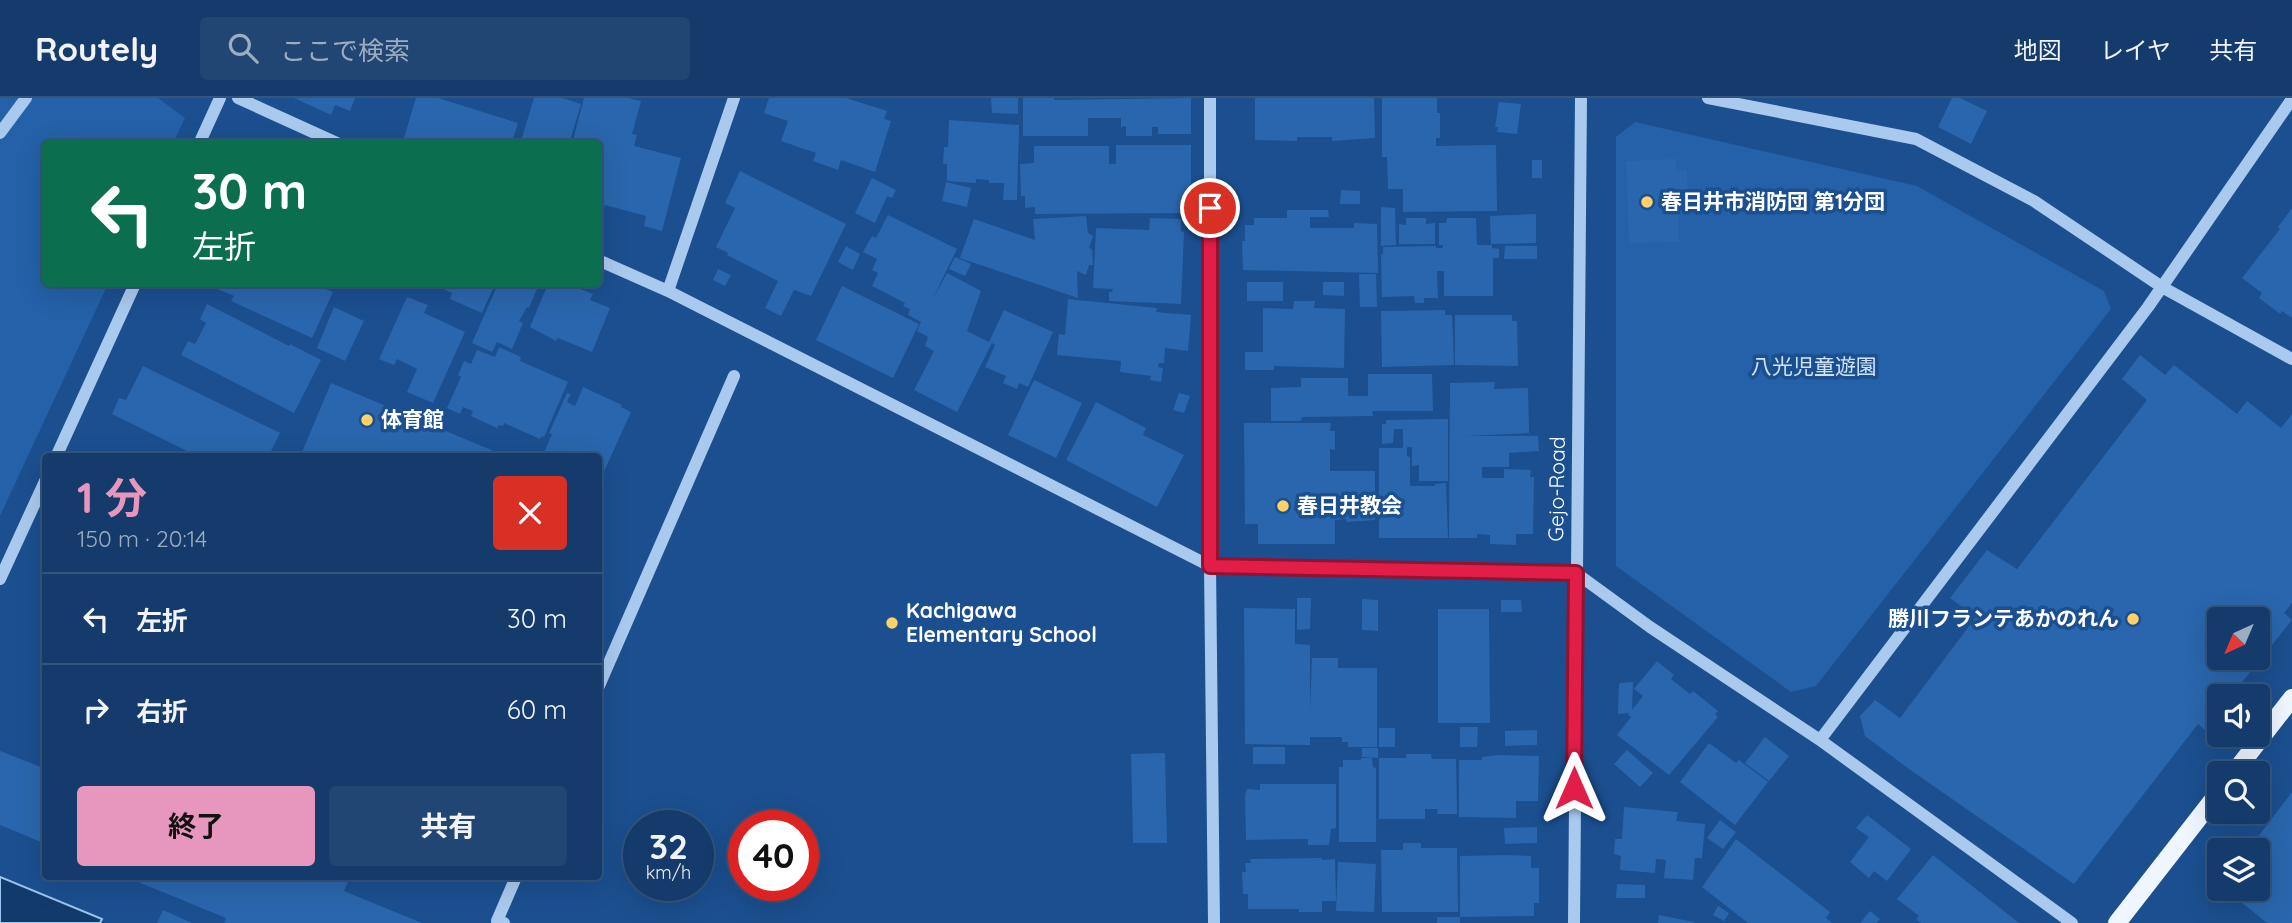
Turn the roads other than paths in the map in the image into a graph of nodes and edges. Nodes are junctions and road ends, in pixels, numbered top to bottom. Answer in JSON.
{"nodes":[{"id":1,"x":26,"y":98,"type":"edge"},
{"id":2,"x":220,"y":98,"type":"edge"},
{"id":3,"x":238,"y":98,"type":"edge"},
{"id":4,"x":734,"y":98,"type":"edge"},
{"id":5,"x":1210,"y":98,"type":"edge"},
{"id":6,"x":1581,"y":98,"type":"edge"},
{"id":7,"x":1708,"y":98,"type":"edge"},
{"id":8,"x":2292,"y":99,"type":"edge"},
{"id":9,"x":0,"y":133,"type":"edge"},
{"id":10,"x":201,"y":140,"type":"edge"},
{"id":11,"x":330,"y":140,"type":"edge"},
{"id":12,"x":602,"y":262,"type":"edge"},
{"id":13,"x":134,"y":287,"type":"edge"},
{"id":14,"x":2162,"y":287,"type":"junction"},
{"id":15,"x":668,"y":291,"type":"junction"},
{"id":16,"x":2292,"y":359,"type":"edge"},
{"id":17,"x":734,"y":376,"type":"dead end"},
{"id":18,"x":58,"y":453,"type":"edge"},
{"id":19,"x":42,"y":488,"type":"edge"},
{"id":20,"x":1210,"y":566,"type":"junction"},
{"id":21,"x":1576,"y":573,"type":"junction"},
{"id":22,"x":0,"y":579,"type":"edge"},
{"id":23,"x":602,"y":679,"type":"edge"},
{"id":24,"x":2292,"y":698,"type":"edge"},
{"id":25,"x":1820,"y":740,"type":"junction"},
{"id":26,"x":2244,"y":761,"type":"edge"},
{"id":27,"x":2207,"y":807,"type":"edge"},
{"id":28,"x":515,"y":880,"type":"edge"},
{"id":29,"x":504,"y":923,"type":"edge"},
{"id":30,"x":1214,"y":923,"type":"edge"},
{"id":31,"x":1574,"y":923,"type":"edge"},
{"id":32,"x":2072,"y":923,"type":"edge"},
{"id":33,"x":2117,"y":923,"type":"edge"}],
"edges":[{"from":1,"to":9,"type":"street"},
{"from":2,"to":10,"type":"street"},
{"from":3,"to":11,"type":"street"},
{"from":4,"to":15,"type":"street"},
{"from":5,"to":20,"type":"street"},
{"from":6,"to":21,"type":"street","name":"Gejo-Road"},
{"from":7,"to":14,"type":"street"},
{"from":8,"to":14,"type":"street"},
{"from":12,"to":15,"type":"street"},
{"from":13,"to":18,"type":"street"},
{"from":14,"to":16,"type":"street"},
{"from":14,"to":25,"type":"street"},
{"from":15,"to":20,"type":"street"},
{"from":17,"to":23,"type":"street"},
{"from":19,"to":22,"type":"street"},
{"from":20,"to":21,"type":"street"},
{"from":20,"to":30,"type":"street"},
{"from":21,"to":25,"type":"street"},
{"from":21,"to":31,"type":"street","name":"Gejo-Road"},
{"from":24,"to":26,"type":"main road"},
{"from":25,"to":32,"type":"street"},
{"from":27,"to":33,"type":"main road"},
{"from":28,"to":29,"type":"street"}]}
